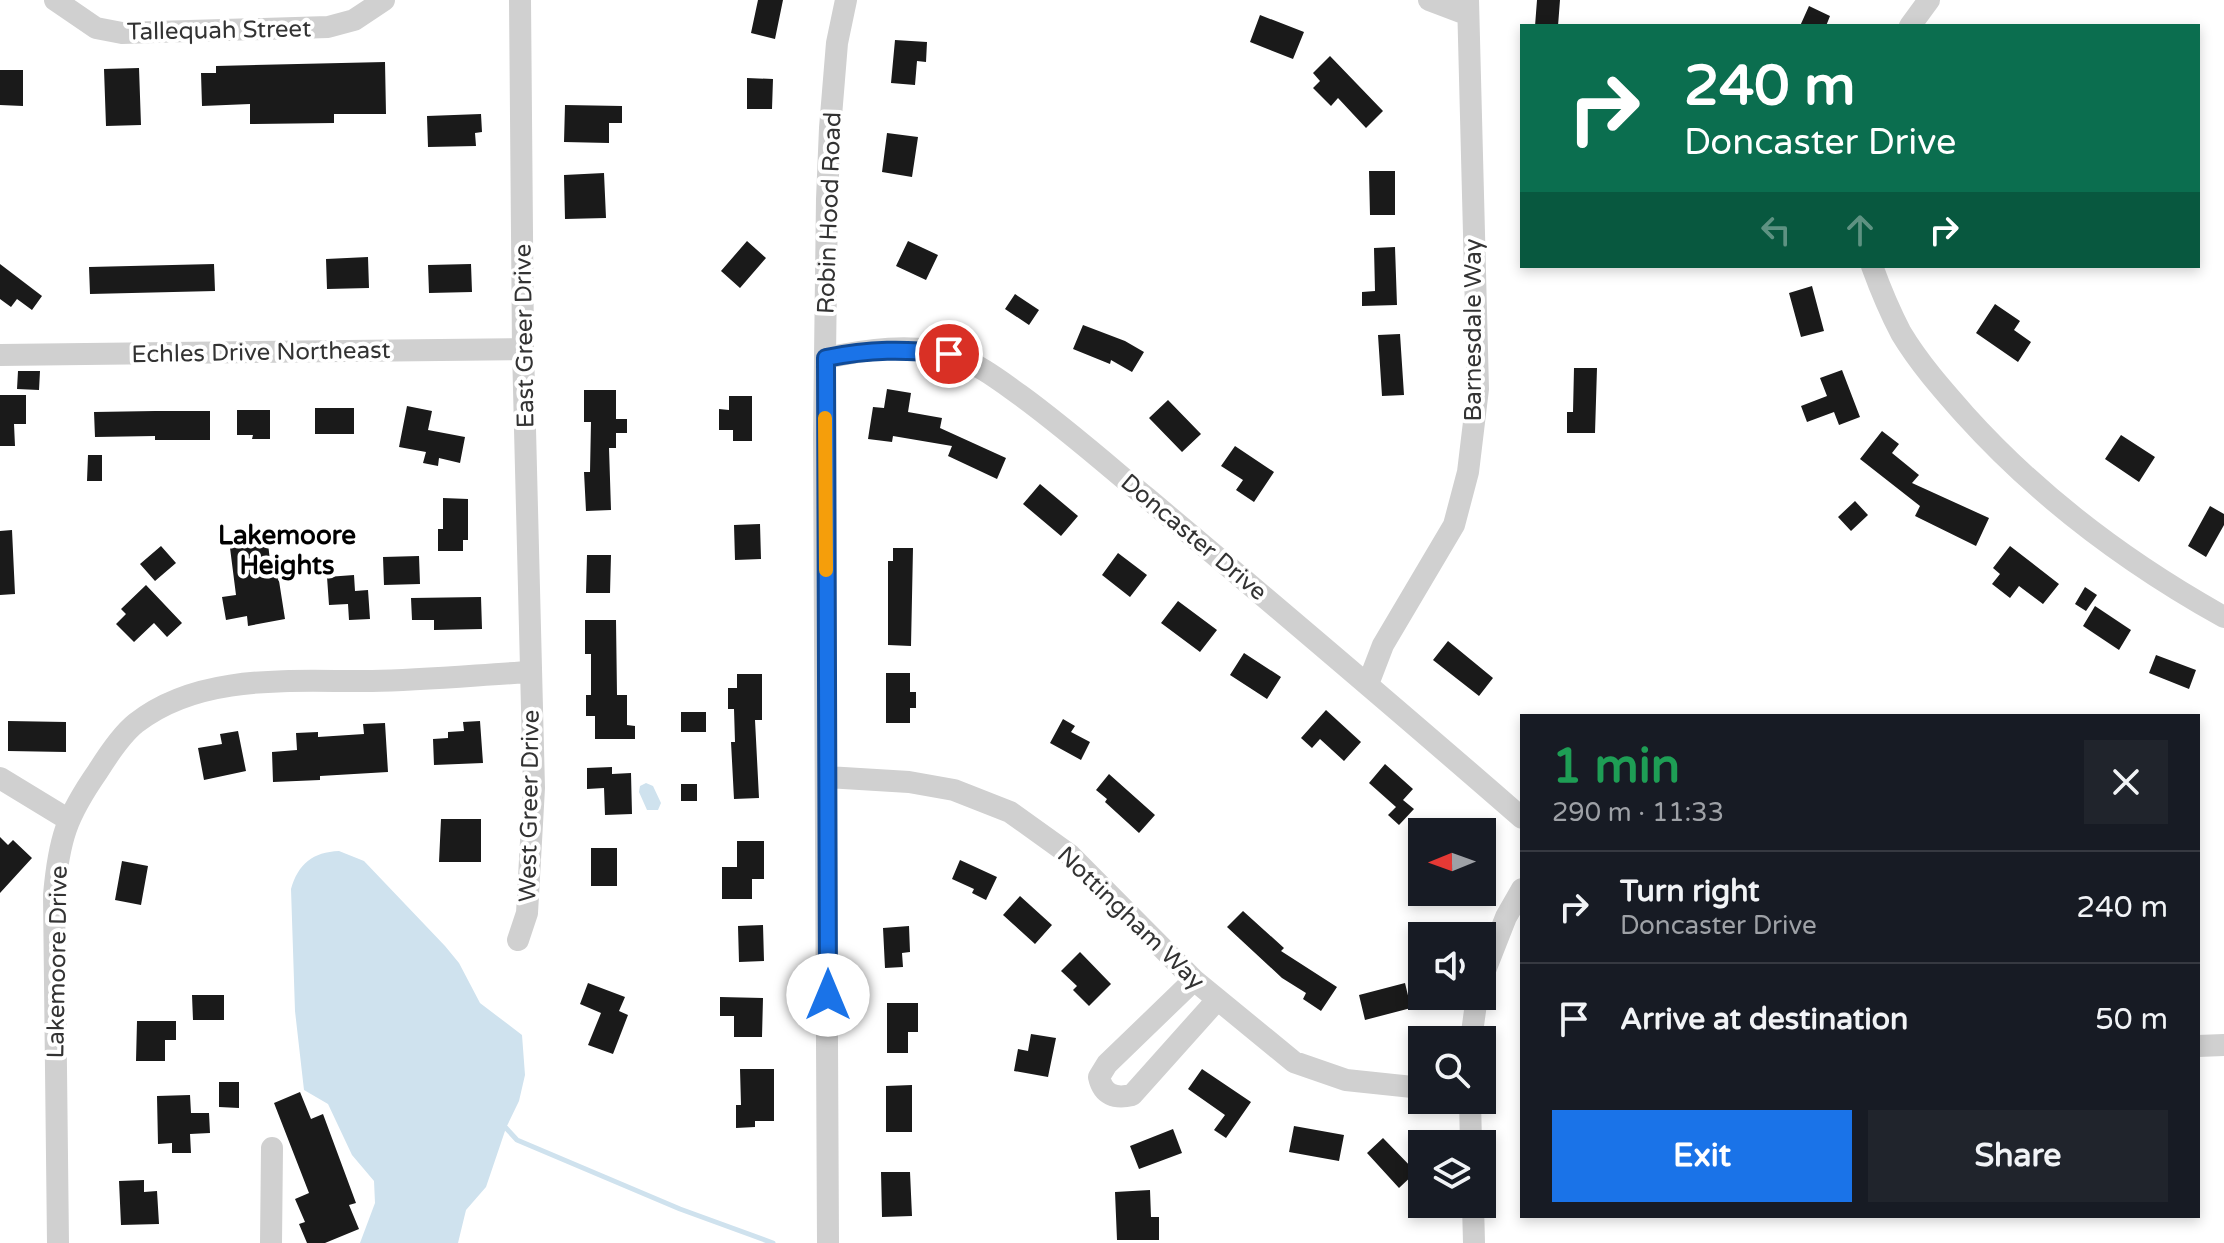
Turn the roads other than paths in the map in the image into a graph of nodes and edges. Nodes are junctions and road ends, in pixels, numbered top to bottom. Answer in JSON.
{"nodes":[{"id":1,"x":55,"y":0,"type":"edge"},
{"id":2,"x":384,"y":0,"type":"edge"},
{"id":3,"x":520,"y":0,"type":"edge"},
{"id":4,"x":846,"y":0,"type":"edge"},
{"id":5,"x":1429,"y":0,"type":"edge"},
{"id":6,"x":1929,"y":0,"type":"edge"},
{"id":7,"x":1467,"y":7,"type":"edge"},
{"id":8,"x":1911,"y":24,"type":"edge"},
{"id":9,"x":1873,"y":268,"type":"edge"},
{"id":10,"x":523,"y":349,"type":"junction"},
{"id":11,"x":0,"y":355,"type":"edge"},
{"id":12,"x":826,"y":358,"type":"junction"},
{"id":13,"x":2224,"y":617,"type":"edge"},
{"id":14,"x":530,"y":672,"type":"junction"},
{"id":15,"x":1368,"y":684,"type":"junction"},
{"id":16,"x":827,"y":777,"type":"junction"},
{"id":17,"x":0,"y":778,"type":"edge"},
{"id":18,"x":1520,"y":816,"type":"edge"},
{"id":19,"x":69,"y":820,"type":"junction"},
{"id":20,"x":1520,"y":892,"type":"edge"},
{"id":21,"x":518,"y":940,"type":"dead end"},
{"id":22,"x":1496,"y":942,"type":"edge"},
{"id":23,"x":1194,"y":980,"type":"junction"},
{"id":24,"x":1217,"y":1000,"type":"junction"},
{"id":25,"x":2224,"y":1045,"type":"edge"},
{"id":26,"x":2200,"y":1046,"type":"edge"},
{"id":27,"x":1408,"y":1087,"type":"edge"},
{"id":28,"x":272,"y":1148,"type":"dead end"},
{"id":29,"x":1473,"y":1218,"type":"edge"},
{"id":30,"x":58,"y":1243,"type":"edge"},
{"id":31,"x":271,"y":1243,"type":"edge"},
{"id":32,"x":828,"y":1243,"type":"edge"},
{"id":33,"x":1474,"y":1243,"type":"edge"}],
"edges":[{"from":1,"to":2,"type":"street","name":"Tallequah Street"},
{"from":3,"to":10,"type":"street","name":"East Greer Drive"},
{"from":4,"to":12,"type":"street","name":"Robin Hood Road"},
{"from":5,"to":7,"type":"street"},
{"from":6,"to":8,"type":"street"},
{"from":7,"to":15,"type":"street","name":"Barnesdale Way"},
{"from":9,"to":13,"type":"street"},
{"from":10,"to":11,"type":"street","name":"Echles Drive Northeast"},
{"from":10,"to":14,"type":"street","name":"East Greer Drive"},
{"from":12,"to":15,"type":"street","name":"Doncaster Drive"},
{"from":12,"to":16,"type":"street","name":"Robin Hood Road"},
{"from":14,"to":19,"type":"street","name":"Lakemoore Drive"},
{"from":14,"to":21,"type":"street","name":"West Greer Drive"},
{"from":15,"to":18,"type":"street","name":"Doncaster Drive"},
{"from":16,"to":23,"type":"street","name":"Nottingham Way"},
{"from":16,"to":32,"type":"street","name":"Robin Hood Road"},
{"from":17,"to":19,"type":"street"},
{"from":19,"to":30,"type":"street","name":"Lakemoore Drive"},
{"from":20,"to":22,"type":"street"},
{"from":23,"to":24,"type":"street","name":"Nottingham Way"},
{"from":23,"to":24,"type":"street"},
{"from":24,"to":27,"type":"street","name":"Nottingham Way"},
{"from":25,"to":26,"type":"street"},
{"from":28,"to":31,"type":"street"},
{"from":29,"to":33,"type":"street"}]}
